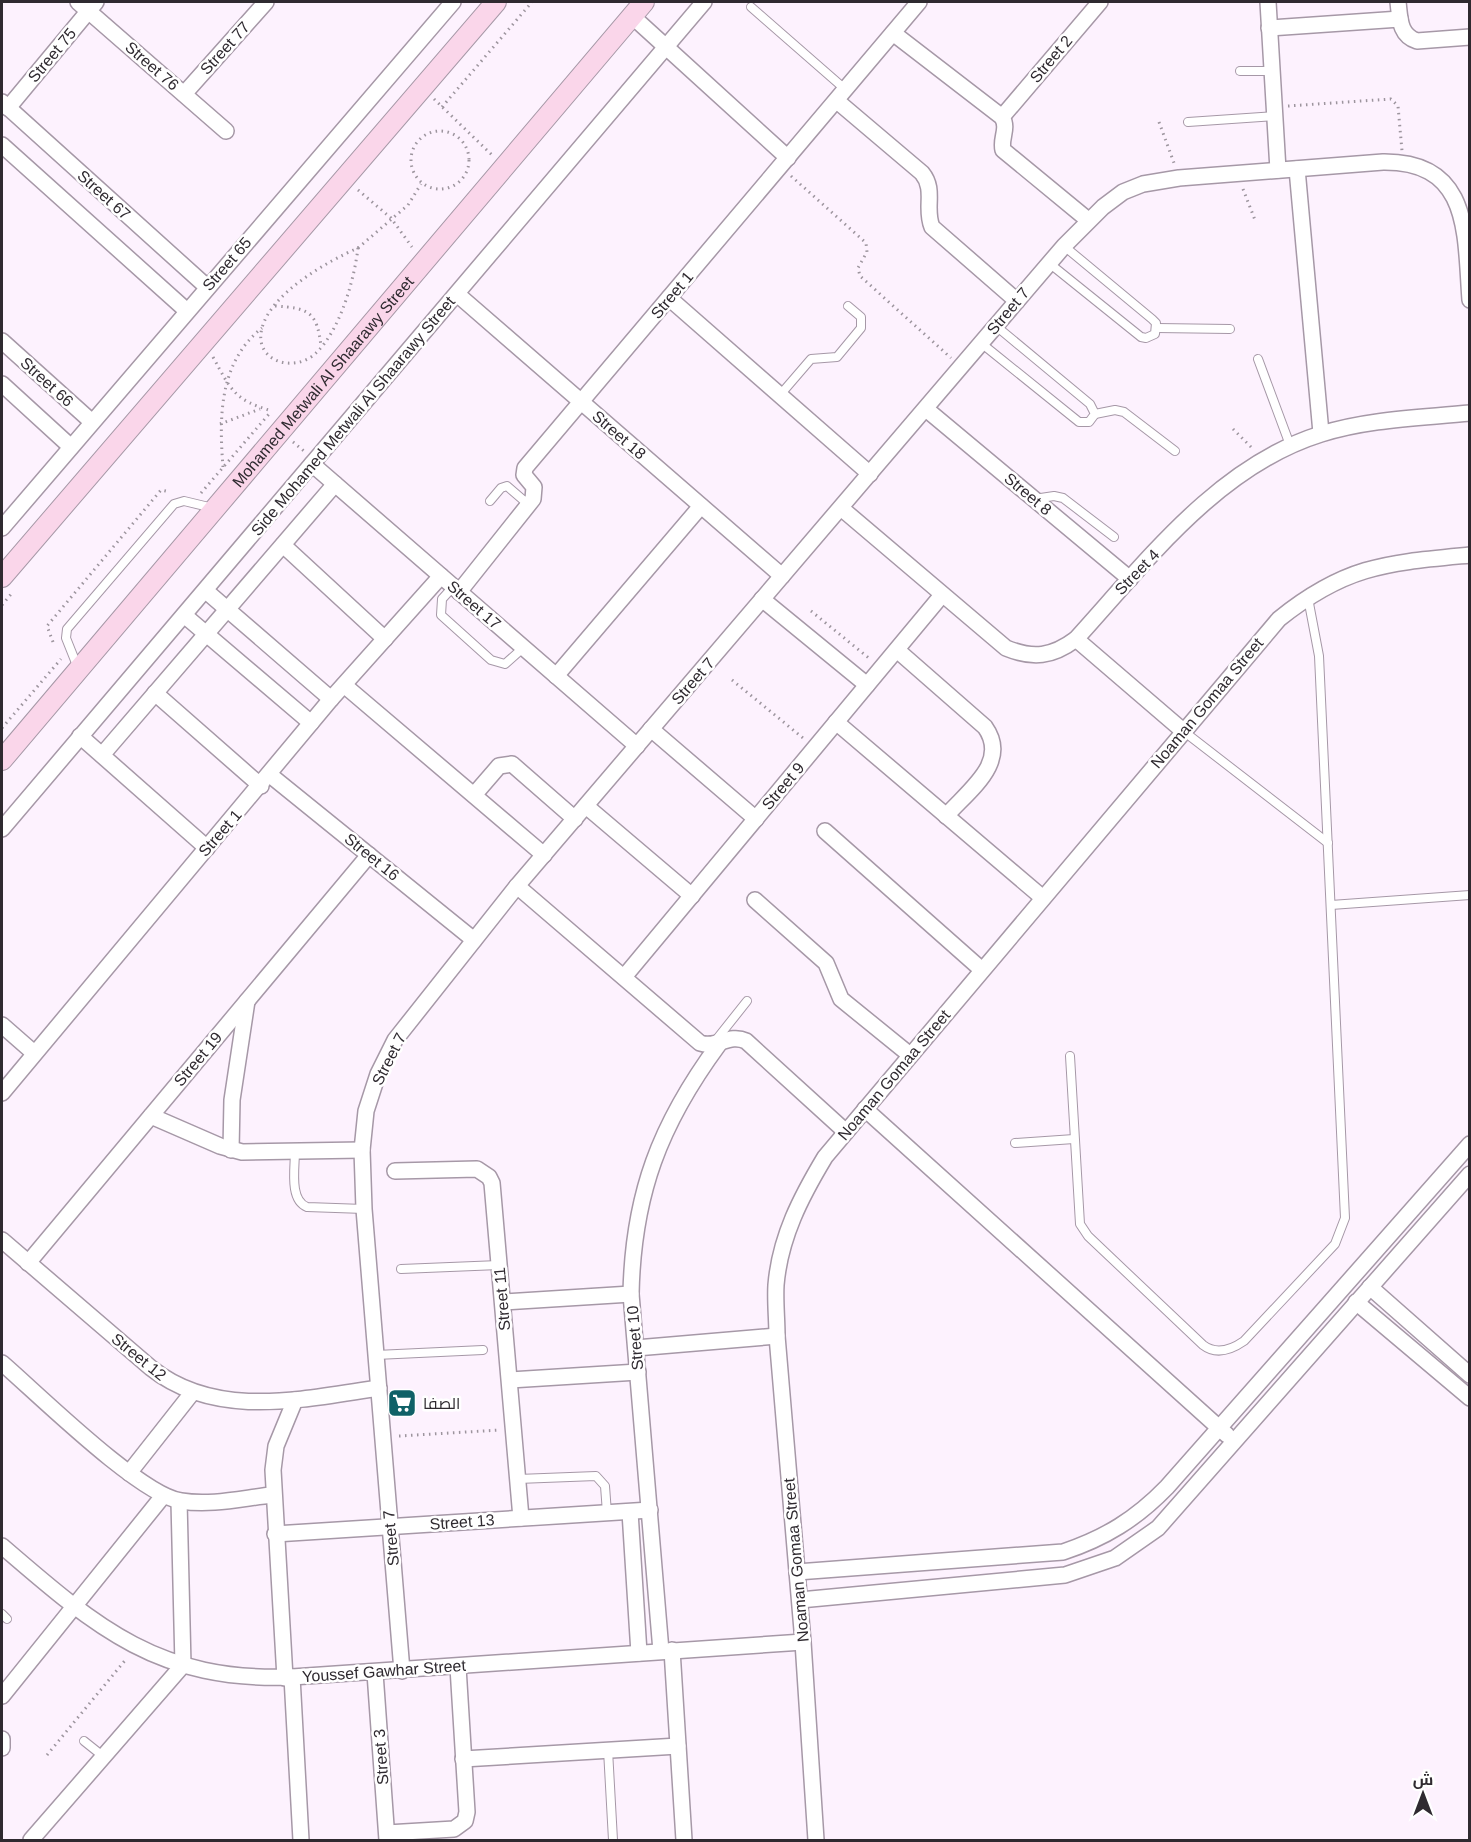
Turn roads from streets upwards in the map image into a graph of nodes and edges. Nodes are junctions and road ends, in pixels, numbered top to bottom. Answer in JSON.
{"nodes":[{"id":1,"x":266,"y":2,"type":"edge"},
{"id":2,"x":453,"y":2,"type":"edge"},
{"id":3,"x":496,"y":2,"type":"edge"},
{"id":4,"x":704,"y":2,"type":"edge"},
{"id":5,"x":919,"y":2,"type":"edge"},
{"id":6,"x":1100,"y":2,"type":"edge"},
{"id":7,"x":1268,"y":2,"type":"edge"},
{"id":8,"x":1398,"y":2,"type":"edge"},
{"id":9,"x":88,"y":5,"type":"edge"},
{"id":10,"x":638,"y":9,"type":"edge"},
{"id":11,"x":1400,"y":19,"type":"junction"},
{"id":12,"x":1269,"y":28,"type":"junction"},
{"id":13,"x":893,"y":33,"type":"junction"},
{"id":14,"x":1470,"y":37,"type":"edge"},
{"id":15,"x":665,"y":47,"type":"junction"},
{"id":16,"x":184,"y":94,"type":"junction"},
{"id":17,"x":841,"y":95,"type":"junction"},
{"id":18,"x":5,"y":105,"type":"edge"},
{"id":19,"x":1002,"y":117,"type":"junction"},
{"id":20,"x":226,"y":131,"type":"dead end"},
{"id":21,"x":2,"y":145,"type":"edge"},
{"id":22,"x":784,"y":163,"type":"junction"},
{"id":23,"x":1297,"y":169,"type":"junction"},
{"id":24,"x":1278,"y":170,"type":"junction"},
{"id":25,"x":1088,"y":220,"type":"junction"},
{"id":26,"x":207,"y":287,"type":"junction"},
{"id":27,"x":457,"y":294,"type":"junction"},
{"id":28,"x":669,"y":298,"type":"junction"},
{"id":29,"x":1470,"y":300,"type":"edge"},
{"id":30,"x":1017,"y":302,"type":"junction"},
{"id":31,"x":187,"y":311,"type":"junction"},
{"id":32,"x":2,"y":341,"type":"edge"},
{"id":33,"x":2,"y":384,"type":"edge"},
{"id":34,"x":581,"y":402,"type":"junction"},
{"id":35,"x":926,"y":408,"type":"junction"},
{"id":36,"x":1470,"y":413,"type":"edge"},
{"id":37,"x":92,"y":422,"type":"junction"},
{"id":38,"x":1321,"y":433,"type":"junction"},
{"id":39,"x":71,"y":447,"type":"junction"},
{"id":40,"x":313,"y":462,"type":"junction"},
{"id":41,"x":870,"y":474,"type":"junction"},
{"id":42,"x":335,"y":484,"type":"junction"},
{"id":43,"x":701,"y":506,"type":"junction"},
{"id":44,"x":841,"y":508,"type":"junction"},
{"id":45,"x":2,"y":528,"type":"edge"},
{"id":46,"x":283,"y":545,"type":"junction"},
{"id":47,"x":1470,"y":555,"type":"edge"},
{"id":48,"x":441,"y":576,"type":"junction"},
{"id":49,"x":782,"y":576,"type":"junction"},
{"id":50,"x":2,"y":577,"type":"edge"},
{"id":51,"x":1130,"y":579,"type":"junction"},
{"id":52,"x":456,"y":589,"type":"junction"},
{"id":53,"x":206,"y":591,"type":"junction"},
{"id":54,"x":942,"y":595,"type":"junction"},
{"id":55,"x":762,"y":599,"type":"junction"},
{"id":56,"x":228,"y":609,"type":"junction"},
{"id":57,"x":184,"y":615,"type":"junction"},
{"id":58,"x":206,"y":634,"type":"junction"},
{"id":59,"x":385,"y":639,"type":"junction"},
{"id":60,"x":1076,"y":639,"type":"junction"},
{"id":61,"x":897,"y":650,"type":"junction"},
{"id":62,"x":556,"y":676,"type":"junction"},
{"id":63,"x":344,"y":685,"type":"junction"},
{"id":64,"x":867,"y":685,"type":"junction"},
{"id":65,"x":155,"y":693,"type":"junction"},
{"id":66,"x":332,"y":699,"type":"junction"},
{"id":67,"x":836,"y":722,"type":"junction"},
{"id":68,"x":311,"y":723,"type":"junction"},
{"id":69,"x":651,"y":729,"type":"junction"},
{"id":70,"x":1182,"y":730,"type":"junction"},
{"id":71,"x":80,"y":736,"type":"junction"},
{"id":72,"x":637,"y":746,"type":"junction"},
{"id":73,"x":102,"y":755,"type":"junction"},
{"id":74,"x":2,"y":760,"type":"edge"},
{"id":75,"x":266,"y":780,"type":"junction"},
{"id":76,"x":474,"y":795,"type":"junction"},
{"id":77,"x":586,"y":806,"type":"junction"},
{"id":78,"x":946,"y":816,"type":"junction"},
{"id":79,"x":575,"y":819,"type":"junction"},
{"id":80,"x":756,"y":819,"type":"junction"},
{"id":81,"x":2,"y":829,"type":"edge"},
{"id":82,"x":825,"y":831,"type":"dead end"},
{"id":83,"x":207,"y":848,"type":"junction"},
{"id":84,"x":369,"y":855,"type":"junction"},
{"id":85,"x":543,"y":855,"type":"junction"},
{"id":86,"x":517,"y":886,"type":"junction"},
{"id":87,"x":692,"y":896,"type":"junction"},
{"id":88,"x":1042,"y":898,"type":"junction"},
{"id":89,"x":755,"y":900,"type":"dead end"},
{"id":90,"x":474,"y":940,"type":"junction"},
{"id":91,"x":982,"y":970,"type":"junction"},
{"id":92,"x":624,"y":977,"type":"junction"},
{"id":93,"x":247,"y":1000,"type":"junction"},
{"id":94,"x":2,"y":1025,"type":"edge"},
{"id":95,"x":716,"y":1045,"type":"junction"},
{"id":96,"x":34,"y":1053,"type":"junction"},
{"id":97,"x":910,"y":1055,"type":"junction"},
{"id":98,"x":2,"y":1093,"type":"edge"},
{"id":99,"x":865,"y":1109,"type":"junction"},
{"id":100,"x":151,"y":1116,"type":"junction"},
{"id":101,"x":846,"y":1131,"type":"junction"},
{"id":102,"x":1470,"y":1144,"type":"edge"},
{"id":103,"x":231,"y":1150,"type":"junction"},
{"id":104,"x":362,"y":1150,"type":"junction"},
{"id":105,"x":395,"y":1171,"type":"dead end"},
{"id":106,"x":1470,"y":1174,"type":"edge"},
{"id":107,"x":2,"y":1240,"type":"edge"},
{"id":108,"x":1369,"y":1258,"type":"junction"},
{"id":109,"x":28,"y":1263,"type":"junction"},
{"id":110,"x":1384,"y":1271,"type":"junction"},
{"id":111,"x":1370,"y":1287,"type":"junction"},
{"id":112,"x":631,"y":1294,"type":"junction"},
{"id":113,"x":502,"y":1302,"type":"junction"},
{"id":114,"x":1356,"y":1302,"type":"junction"},
{"id":115,"x":777,"y":1336,"type":"junction"},
{"id":116,"x":636,"y":1348,"type":"junction"},
{"id":117,"x":638,"y":1372,"type":"junction"},
{"id":118,"x":5,"y":1373,"type":"edge"},
{"id":119,"x":1470,"y":1375,"type":"edge"},
{"id":120,"x":510,"y":1380,"type":"junction"},
{"id":121,"x":379,"y":1388,"type":"junction"},
{"id":122,"x":192,"y":1393,"type":"junction"},
{"id":123,"x":1470,"y":1398,"type":"edge"},
{"id":124,"x":295,"y":1400,"type":"junction"},
{"id":125,"x":1219,"y":1428,"type":"junction"},
{"id":126,"x":1233,"y":1441,"type":"junction"},
{"id":127,"x":129,"y":1473,"type":"junction"},
{"id":128,"x":272,"y":1495,"type":"junction"},
{"id":129,"x":163,"y":1496,"type":"junction"},
{"id":130,"x":179,"y":1501,"type":"junction"},
{"id":131,"x":650,"y":1510,"type":"junction"},
{"id":132,"x":630,"y":1512,"type":"junction"},
{"id":133,"x":521,"y":1518,"type":"junction"},
{"id":134,"x":390,"y":1527,"type":"junction"},
{"id":135,"x":275,"y":1534,"type":"junction"},
{"id":136,"x":3,"y":1551,"type":"edge"},
{"id":137,"x":797,"y":1572,"type":"junction"},
{"id":138,"x":800,"y":1600,"type":"junction"},
{"id":139,"x":75,"y":1608,"type":"junction"},
{"id":140,"x":803,"y":1642,"type":"junction"},
{"id":141,"x":667,"y":1651,"type":"junction"},
{"id":142,"x":639,"y":1653,"type":"junction"},
{"id":143,"x":183,"y":1665,"type":"junction"},
{"id":144,"x":458,"y":1667,"type":"junction"},
{"id":145,"x":402,"y":1671,"type":"junction"},
{"id":146,"x":375,"y":1673,"type":"junction"},
{"id":147,"x":289,"y":1677,"type":"junction"},
{"id":148,"x":2,"y":1696,"type":"edge"},
{"id":149,"x":2,"y":1739,"type":"edge"},
{"id":150,"x":678,"y":1746,"type":"junction"},
{"id":151,"x":2,"y":1748,"type":"edge"},
{"id":152,"x":464,"y":1759,"type":"junction"},
{"id":153,"x":387,"y":1837,"type":"edge"},
{"id":154,"x":31,"y":1840,"type":"edge"},
{"id":155,"x":302,"y":1840,"type":"edge"},
{"id":156,"x":684,"y":1840,"type":"edge"},
{"id":157,"x":816,"y":1840,"type":"edge"}],
"edges":[{"from":1,"to":16,"type":"street","name":"Street 77"},
{"from":2,"to":26,"type":"street","name":"Street 65"},
{"from":3,"to":50,"type":"street"},
{"from":4,"to":15,"type":"street","name":"Side Mohamed Metwali Al Shaarawy Street"},
{"from":5,"to":13,"type":"street","name":"Street 1"},
{"from":6,"to":19,"type":"street","name":"Street 2"},
{"from":7,"to":12,"type":"street"},
{"from":8,"to":11,"type":"street"},
{"from":9,"to":16,"type":"street","name":"Street 76"},
{"from":9,"to":18,"type":"street","name":"Street 75"},
{"from":10,"to":15,"type":"street"},
{"from":10,"to":74,"type":"street","name":"Mohamed Metwali Al Shaarawy Street"},
{"from":11,"to":12,"type":"street"},
{"from":11,"to":14,"type":"street"},
{"from":12,"to":24,"type":"street"},
{"from":13,"to":17,"type":"street","name":"Street 1"},
{"from":13,"to":19,"type":"street"},
{"from":15,"to":22,"type":"street"},
{"from":15,"to":27,"type":"street","name":"Side Mohamed Metwali Al Shaarawy Street"},
{"from":16,"to":20,"type":"street","name":"Street 76"},
{"from":17,"to":22,"type":"street","name":"Street 1"},
{"from":17,"to":30,"type":"street"},
{"from":18,"to":26,"type":"street","name":"Street 67"},
{"from":19,"to":25,"type":"street"},
{"from":21,"to":31,"type":"street","name":"Street 67"},
{"from":22,"to":28,"type":"street","name":"Street 1"},
{"from":23,"to":24,"type":"street","name":"Street 7"},
{"from":23,"to":29,"type":"street","name":"Street 7"},
{"from":23,"to":38,"type":"street"},
{"from":24,"to":25,"type":"street","name":"Street 7"},
{"from":25,"to":30,"type":"street","name":"Street 7"},
{"from":26,"to":31,"type":"street","name":"Street 65"},
{"from":27,"to":34,"type":"street","name":"Street 18"},
{"from":27,"to":40,"type":"street","name":"Side Mohamed Metwali Al Shaarawy Street"},
{"from":28,"to":34,"type":"street","name":"Street 1"},
{"from":28,"to":41,"type":"street"},
{"from":30,"to":35,"type":"street","name":"Street 7"},
{"from":31,"to":37,"type":"street","name":"Street 65"},
{"from":32,"to":37,"type":"street","name":"Street 66"},
{"from":33,"to":39,"type":"street","name":"Street 66"},
{"from":34,"to":43,"type":"street","name":"Street 18"},
{"from":34,"to":52,"type":"street","name":"Street 1"},
{"from":35,"to":41,"type":"street","name":"Street 7"},
{"from":35,"to":51,"type":"street","name":"Street 8"},
{"from":36,"to":38,"type":"street","name":"Street 4"},
{"from":37,"to":39,"type":"street","name":"Street 65"},
{"from":38,"to":51,"type":"street","name":"Street 4"},
{"from":39,"to":45,"type":"street","name":"Street 65"},
{"from":40,"to":42,"type":"street","name":"Street 17"},
{"from":40,"to":53,"type":"street","name":"Side Mohamed Metwali Al Shaarawy Street"},
{"from":41,"to":44,"type":"street","name":"Street 7"},
{"from":42,"to":46,"type":"street"},
{"from":42,"to":48,"type":"street","name":"Street 17"},
{"from":43,"to":49,"type":"street","name":"Street 18"},
{"from":43,"to":62,"type":"street"},
{"from":44,"to":49,"type":"street","name":"Street 7"},
{"from":44,"to":54,"type":"street","name":"Street 4"},
{"from":46,"to":56,"type":"street"},
{"from":46,"to":59,"type":"street"},
{"from":47,"to":70,"type":"street","name":"Noaman Gomaa Street"},
{"from":48,"to":52,"type":"street","name":"Street 17"},
{"from":48,"to":59,"type":"street","name":"Street 1"},
{"from":49,"to":55,"type":"street","name":"Street 7"},
{"from":51,"to":60,"type":"street","name":"Street 4"},
{"from":52,"to":62,"type":"street","name":"Street 17"},
{"from":53,"to":56,"type":"street"},
{"from":53,"to":57,"type":"street","name":"Side Mohamed Metwali Al Shaarawy Street"},
{"from":54,"to":60,"type":"street","name":"Street 4"},
{"from":54,"to":61,"type":"street","name":"Street 9"},
{"from":55,"to":64,"type":"street"},
{"from":55,"to":69,"type":"street","name":"Street 7"},
{"from":56,"to":58,"type":"street"},
{"from":56,"to":66,"type":"street"},
{"from":57,"to":58,"type":"street"},
{"from":57,"to":71,"type":"street","name":"Side Mohamed Metwali Al Shaarawy Street"},
{"from":58,"to":65,"type":"street"},
{"from":58,"to":68,"type":"street"},
{"from":59,"to":63,"type":"street","name":"Street 1"},
{"from":60,"to":70,"type":"street"},
{"from":61,"to":64,"type":"street","name":"Street 9"},
{"from":61,"to":78,"type":"street"},
{"from":62,"to":72,"type":"street","name":"Street 17"},
{"from":63,"to":66,"type":"street","name":"Street 1"},
{"from":63,"to":76,"type":"street"},
{"from":64,"to":67,"type":"street","name":"Street 9"},
{"from":65,"to":73,"type":"street"},
{"from":65,"to":75,"type":"street","name":"Street 16"},
{"from":66,"to":68,"type":"street","name":"Street 1"},
{"from":67,"to":78,"type":"street"},
{"from":67,"to":80,"type":"street","name":"Street 9"},
{"from":68,"to":75,"type":"street","name":"Street 1"},
{"from":69,"to":72,"type":"street","name":"Street 7"},
{"from":69,"to":80,"type":"street"},
{"from":70,"to":88,"type":"street","name":"Noaman Gomaa Street"},
{"from":71,"to":73,"type":"street"},
{"from":71,"to":81,"type":"street","name":"Side Mohamed Metwali Al Shaarawy Street"},
{"from":72,"to":77,"type":"street","name":"Street 7"},
{"from":73,"to":83,"type":"street"},
{"from":75,"to":83,"type":"street","name":"Street 1"},
{"from":75,"to":84,"type":"street","name":"Street 16"},
{"from":76,"to":79,"type":"street"},
{"from":76,"to":85,"type":"street"},
{"from":77,"to":79,"type":"street","name":"Street 7"},
{"from":77,"to":87,"type":"street"},
{"from":78,"to":88,"type":"street"},
{"from":79,"to":85,"type":"street","name":"Street 7"},
{"from":80,"to":87,"type":"street","name":"Street 9"},
{"from":82,"to":91,"type":"street"},
{"from":83,"to":96,"type":"street","name":"Street 1"},
{"from":84,"to":90,"type":"street","name":"Street 16"},
{"from":84,"to":93,"type":"street","name":"Street 19"},
{"from":85,"to":86,"type":"street","name":"Street 7"},
{"from":86,"to":90,"type":"street","name":"Street 7"},
{"from":86,"to":92,"type":"street"},
{"from":87,"to":92,"type":"street","name":"Street 9"},
{"from":88,"to":91,"type":"street","name":"Noaman Gomaa Street"},
{"from":89,"to":97,"type":"street"},
{"from":90,"to":104,"type":"street","name":"Street 7"},
{"from":91,"to":97,"type":"street","name":"Noaman Gomaa Street"},
{"from":92,"to":95,"type":"street"},
{"from":93,"to":100,"type":"street","name":"Street 19"},
{"from":93,"to":103,"type":"street"},
{"from":94,"to":96,"type":"street"},
{"from":95,"to":101,"type":"street"},
{"from":95,"to":112,"type":"street","name":"Street 10"},
{"from":96,"to":98,"type":"street","name":"Street 1"},
{"from":97,"to":99,"type":"street","name":"Noaman Gomaa Street"},
{"from":99,"to":101,"type":"street","name":"Noaman Gomaa Street"},
{"from":99,"to":125,"type":"street"},
{"from":100,"to":103,"type":"street"},
{"from":100,"to":109,"type":"street","name":"Street 19"},
{"from":101,"to":115,"type":"street","name":"Noaman Gomaa Street"},
{"from":102,"to":108,"type":"street"},
{"from":103,"to":104,"type":"street"},
{"from":104,"to":121,"type":"street","name":"Street 7"},
{"from":105,"to":113,"type":"street","name":"Street 11"},
{"from":106,"to":110,"type":"street"},
{"from":107,"to":109,"type":"street","name":"Street 12"},
{"from":108,"to":110,"type":"street"},
{"from":108,"to":125,"type":"street"},
{"from":109,"to":122,"type":"street","name":"Street 12"},
{"from":110,"to":111,"type":"street"},
{"from":111,"to":114,"type":"street"},
{"from":111,"to":119,"type":"street"},
{"from":112,"to":113,"type":"street"},
{"from":112,"to":116,"type":"street","name":"Street 10"},
{"from":113,"to":120,"type":"street","name":"Street 11"},
{"from":114,"to":123,"type":"street"},
{"from":114,"to":126,"type":"street"},
{"from":115,"to":116,"type":"street"},
{"from":115,"to":137,"type":"street","name":"Noaman Gomaa Street"},
{"from":116,"to":117,"type":"street","name":"Street 10"},
{"from":117,"to":120,"type":"street"},
{"from":117,"to":131,"type":"street","name":"Street 10"},
{"from":118,"to":127,"type":"street"},
{"from":120,"to":133,"type":"street","name":"Street 11"},
{"from":121,"to":124,"type":"street","name":"Street 12"},
{"from":121,"to":134,"type":"street","name":"Street 7"},
{"from":122,"to":124,"type":"street","name":"Street 12"},
{"from":122,"to":127,"type":"street"},
{"from":124,"to":128,"type":"street"},
{"from":125,"to":126,"type":"street"},
{"from":125,"to":137,"type":"street"},
{"from":126,"to":138,"type":"street"},
{"from":127,"to":129,"type":"street"},
{"from":128,"to":130,"type":"street"},
{"from":128,"to":135,"type":"street"},
{"from":129,"to":130,"type":"street"},
{"from":129,"to":139,"type":"street"},
{"from":130,"to":143,"type":"street"},
{"from":131,"to":132,"type":"street","name":"Street 13"},
{"from":131,"to":141,"type":"street","name":"Street 10"},
{"from":132,"to":133,"type":"street","name":"Street 13"},
{"from":132,"to":142,"type":"street"},
{"from":133,"to":134,"type":"street","name":"Street 13"},
{"from":134,"to":135,"type":"street","name":"Street 13"},
{"from":134,"to":145,"type":"street","name":"Street 7"},
{"from":135,"to":147,"type":"street"},
{"from":136,"to":139,"type":"street","name":"Youssef Gawhar Street"},
{"from":137,"to":138,"type":"street","name":"Noaman Gomaa Street"},
{"from":138,"to":140,"type":"street","name":"Noaman Gomaa Street"},
{"from":139,"to":143,"type":"street","name":"Youssef Gawhar Street"},
{"from":139,"to":148,"type":"street"},
{"from":140,"to":141,"type":"street","name":"Youssef Gawhar Street"},
{"from":140,"to":157,"type":"street","name":"Noaman Gomaa Street"},
{"from":141,"to":142,"type":"street","name":"Youssef Gawhar Street"},
{"from":141,"to":150,"type":"street","name":"Street 10"},
{"from":142,"to":144,"type":"street","name":"Youssef Gawhar Street"},
{"from":143,"to":147,"type":"street","name":"Youssef Gawhar Street"},
{"from":143,"to":154,"type":"street"},
{"from":144,"to":145,"type":"street","name":"Youssef Gawhar Street"},
{"from":144,"to":152,"type":"street"},
{"from":145,"to":146,"type":"street","name":"Youssef Gawhar Street"},
{"from":146,"to":147,"type":"street","name":"Youssef Gawhar Street"},
{"from":146,"to":153,"type":"street","name":"Street 3"},
{"from":147,"to":155,"type":"street"},
{"from":149,"to":151,"type":"street"},
{"from":150,"to":152,"type":"street"},
{"from":150,"to":156,"type":"street","name":"Street 10"},
{"from":152,"to":153,"type":"street"}]}
